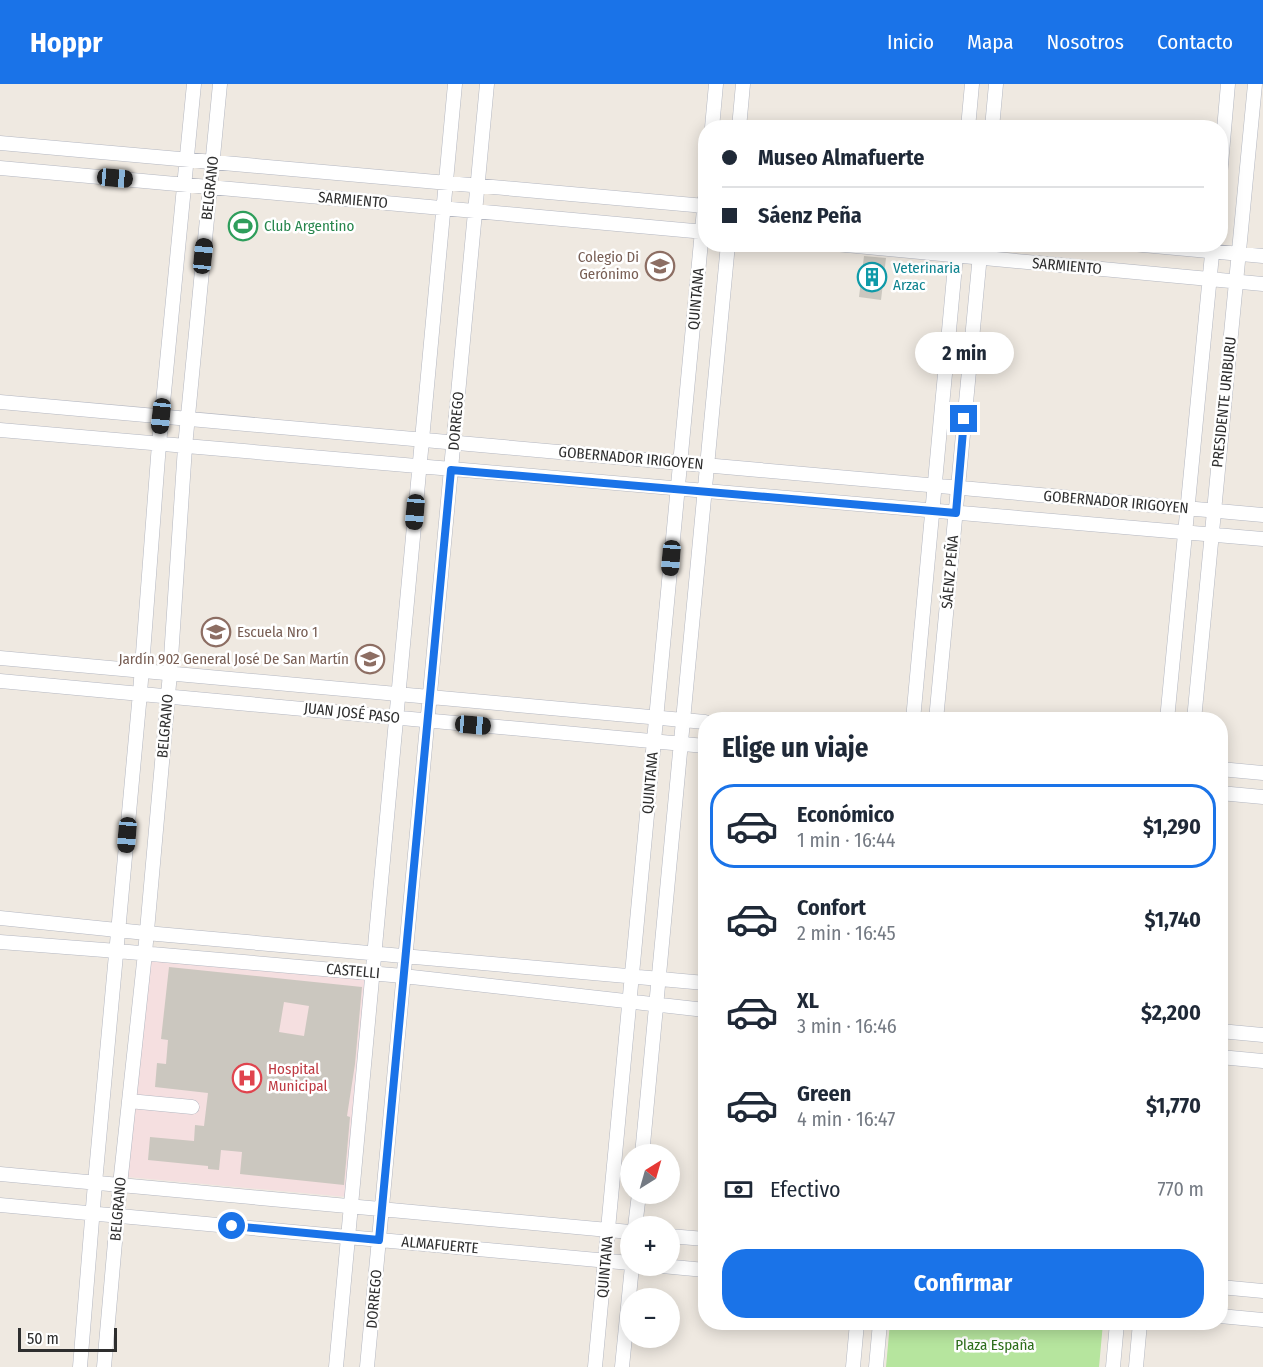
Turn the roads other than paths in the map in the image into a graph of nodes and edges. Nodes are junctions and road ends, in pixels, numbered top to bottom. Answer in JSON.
{"nodes":[{"id":1,"x":194,"y":84,"type":"edge"},
{"id":2,"x":220,"y":84,"type":"edge"},
{"id":3,"x":455,"y":84,"type":"edge"},
{"id":4,"x":487,"y":84,"type":"edge"},
{"id":5,"x":716,"y":84,"type":"edge"},
{"id":6,"x":743,"y":84,"type":"edge"},
{"id":7,"x":972,"y":84,"type":"edge"},
{"id":8,"x":996,"y":84,"type":"edge"},
{"id":9,"x":1228,"y":84,"type":"edge"},
{"id":10,"x":1255,"y":84,"type":"edge"},
{"id":11,"x":713,"y":120,"type":"edge"},
{"id":12,"x":739,"y":120,"type":"edge"},
{"id":13,"x":969,"y":120,"type":"edge"},
{"id":14,"x":993,"y":120,"type":"edge"},
{"id":15,"x":1225,"y":120,"type":"edge"},
{"id":16,"x":0,"y":143,"type":"edge"},
{"id":17,"x":186,"y":159,"type":"junction"},
{"id":18,"x":213,"y":162,"type":"junction"},
{"id":19,"x":0,"y":168,"type":"edge"},
{"id":20,"x":446,"y":183,"type":"junction"},
{"id":21,"x":184,"y":184,"type":"junction"},
{"id":22,"x":478,"y":186,"type":"junction"},
{"id":23,"x":210,"y":187,"type":"junction"},
{"id":24,"x":698,"y":205,"type":"edge"},
{"id":25,"x":444,"y":208,"type":"junction"},
{"id":26,"x":475,"y":211,"type":"junction"},
{"id":27,"x":698,"y":232,"type":"edge"},
{"id":28,"x":701,"y":252,"type":"edge"},
{"id":29,"x":727,"y":252,"type":"edge"},
{"id":30,"x":956,"y":252,"type":"edge"},
{"id":31,"x":980,"y":252,"type":"edge"},
{"id":32,"x":988,"y":252,"type":"edge"},
{"id":33,"x":1213,"y":252,"type":"edge"},
{"id":34,"x":1228,"y":252,"type":"edge"},
{"id":35,"x":1238,"y":254,"type":"junction"},
{"id":36,"x":1263,"y":256,"type":"edge"},
{"id":37,"x":1210,"y":279,"type":"junction"},
{"id":38,"x":1236,"y":281,"type":"junction"},
{"id":39,"x":1263,"y":284,"type":"edge"},
{"id":40,"x":0,"y":402,"type":"edge"},
{"id":41,"x":161,"y":416,"type":"junction"},
{"id":42,"x":188,"y":419,"type":"junction"},
{"id":43,"x":0,"y":430,"type":"edge"},
{"id":44,"x":422,"y":440,"type":"junction"},
{"id":45,"x":454,"y":442,"type":"junction"},
{"id":46,"x":159,"y":444,"type":"junction"},
{"id":47,"x":185,"y":447,"type":"junction"},
{"id":48,"x":680,"y":463,"type":"junction"},
{"id":49,"x":707,"y":465,"type":"junction"},
{"id":50,"x":420,"y":467,"type":"junction"},
{"id":51,"x":451,"y":470,"type":"junction"},
{"id":52,"x":935,"y":486,"type":"junction"},
{"id":53,"x":958,"y":488,"type":"junction"},
{"id":54,"x":678,"y":489,"type":"junction"},
{"id":55,"x":704,"y":491,"type":"junction"},
{"id":56,"x":1188,"y":508,"type":"junction"},
{"id":57,"x":932,"y":511,"type":"junction"},
{"id":58,"x":1214,"y":511,"type":"junction"},
{"id":59,"x":956,"y":513,"type":"junction"},
{"id":60,"x":1263,"y":515,"type":"edge"},
{"id":61,"x":1185,"y":533,"type":"junction"},
{"id":62,"x":1212,"y":534,"type":"junction"},
{"id":63,"x":1263,"y":539,"type":"edge"},
{"id":64,"x":0,"y":658,"type":"edge"},
{"id":65,"x":142,"y":672,"type":"junction"},
{"id":66,"x":170,"y":673,"type":"junction"},
{"id":67,"x":0,"y":681,"type":"edge"},
{"id":68,"x":140,"y":693,"type":"junction"},
{"id":69,"x":398,"y":694,"type":"junction"},
{"id":70,"x":168,"y":696,"type":"junction"},
{"id":71,"x":430,"y":697,"type":"junction"},
{"id":72,"x":914,"y":712,"type":"edge"},
{"id":73,"x":937,"y":712,"type":"edge"},
{"id":74,"x":1168,"y":712,"type":"edge"},
{"id":75,"x":1195,"y":712,"type":"edge"},
{"id":76,"x":656,"y":717,"type":"junction"},
{"id":77,"x":396,"y":718,"type":"junction"},
{"id":78,"x":683,"y":720,"type":"junction"},
{"id":79,"x":428,"y":721,"type":"junction"},
{"id":80,"x":698,"y":721,"type":"edge"},
{"id":81,"x":654,"y":742,"type":"junction"},
{"id":82,"x":681,"y":744,"type":"junction"},
{"id":83,"x":698,"y":745,"type":"edge"},
{"id":84,"x":1228,"y":770,"type":"edge"},
{"id":85,"x":1263,"y":773,"type":"edge"},
{"id":86,"x":1228,"y":795,"type":"edge"},
{"id":87,"x":1263,"y":798,"type":"edge"},
{"id":88,"x":0,"y":918,"type":"edge"},
{"id":89,"x":118,"y":930,"type":"junction"},
{"id":90,"x":146,"y":933,"type":"junction"},
{"id":91,"x":0,"y":942,"type":"edge"},
{"id":92,"x":117,"y":951,"type":"junction"},
{"id":93,"x":374,"y":952,"type":"junction"},
{"id":94,"x":145,"y":953,"type":"junction"},
{"id":95,"x":406,"y":955,"type":"junction"},
{"id":96,"x":373,"y":973,"type":"junction"},
{"id":97,"x":403,"y":976,"type":"junction"},
{"id":98,"x":632,"y":976,"type":"junction"},
{"id":99,"x":659,"y":979,"type":"junction"},
{"id":100,"x":698,"y":982,"type":"edge"},
{"id":101,"x":630,"y":1003,"type":"junction"},
{"id":102,"x":656,"y":1005,"type":"junction"},
{"id":103,"x":698,"y":1009,"type":"edge"},
{"id":104,"x":1228,"y":1032,"type":"edge"},
{"id":105,"x":1263,"y":1035,"type":"edge"},
{"id":106,"x":1228,"y":1058,"type":"edge"},
{"id":107,"x":1263,"y":1061,"type":"edge"},
{"id":108,"x":129,"y":1101,"type":"junction"},
{"id":109,"x":192,"y":1107,"type":"dead end"},
{"id":110,"x":643,"y":1144,"type":"edge"},
{"id":111,"x":0,"y":1174,"type":"edge"},
{"id":112,"x":95,"y":1183,"type":"junction"},
{"id":113,"x":120,"y":1185,"type":"junction"},
{"id":114,"x":0,"y":1204,"type":"edge"},
{"id":115,"x":351,"y":1206,"type":"junction"},
{"id":116,"x":382,"y":1209,"type":"junction"},
{"id":117,"x":92,"y":1213,"type":"junction"},
{"id":118,"x":117,"y":1215,"type":"junction"},
{"id":119,"x":608,"y":1230,"type":"junction"},
{"id":120,"x":620,"y":1231,"type":"edge"},
{"id":121,"x":348,"y":1237,"type":"junction"},
{"id":122,"x":680,"y":1237,"type":"edge"},
{"id":123,"x":698,"y":1238,"type":"edge"},
{"id":124,"x":379,"y":1240,"type":"junction"},
{"id":125,"x":605,"y":1261,"type":"junction"},
{"id":126,"x":620,"y":1263,"type":"edge"},
{"id":127,"x":680,"y":1268,"type":"edge"},
{"id":128,"x":698,"y":1269,"type":"edge"},
{"id":129,"x":630,"y":1276,"type":"edge"},
{"id":130,"x":1228,"y":1288,"type":"edge"},
{"id":131,"x":1263,"y":1291,"type":"edge"},
{"id":132,"x":1228,"y":1317,"type":"edge"},
{"id":133,"x":1263,"y":1320,"type":"edge"},
{"id":134,"x":856,"y":1330,"type":"edge"},
{"id":135,"x":879,"y":1330,"type":"edge"},
{"id":136,"x":1116,"y":1330,"type":"edge"},
{"id":137,"x":1139,"y":1330,"type":"edge"},
{"id":138,"x":80,"y":1367,"type":"edge"},
{"id":139,"x":104,"y":1367,"type":"edge"},
{"id":140,"x":336,"y":1367,"type":"edge"},
{"id":141,"x":367,"y":1367,"type":"edge"},
{"id":142,"x":595,"y":1367,"type":"edge"},
{"id":143,"x":622,"y":1367,"type":"edge"},
{"id":144,"x":853,"y":1367,"type":"edge"},
{"id":145,"x":876,"y":1367,"type":"edge"},
{"id":146,"x":1113,"y":1367,"type":"edge"},
{"id":147,"x":1136,"y":1367,"type":"edge"}],
"edges":[{"from":1,"to":17,"type":"street","name":"BELGRANO"},
{"from":2,"to":18,"type":"street","name":"BELGRANO"},
{"from":3,"to":20,"type":"street"},
{"from":4,"to":22,"type":"street","name":"DORREGO"},
{"from":5,"to":11,"type":"street"},
{"from":6,"to":12,"type":"street"},
{"from":7,"to":13,"type":"street"},
{"from":8,"to":14,"type":"street"},
{"from":9,"to":15,"type":"street"},
{"from":10,"to":35,"type":"street","name":"PRESIDENTE URIBURU"},
{"from":16,"to":17,"type":"street","name":"SARMIENTO"},
{"from":17,"to":18,"type":"street","name":"SARMIENTO"},
{"from":17,"to":21,"type":"street","name":"BELGRANO"},
{"from":18,"to":20,"type":"street","name":"SARMIENTO"},
{"from":18,"to":23,"type":"street","name":"BELGRANO"},
{"from":19,"to":21,"type":"street","name":"SARMIENTO"},
{"from":20,"to":22,"type":"street","name":"SARMIENTO"},
{"from":20,"to":25,"type":"street"},
{"from":21,"to":23,"type":"street","name":"SARMIENTO"},
{"from":21,"to":41,"type":"street","name":"BELGRANO"},
{"from":22,"to":24,"type":"street","name":"SARMIENTO"},
{"from":22,"to":26,"type":"street","name":"DORREGO"},
{"from":23,"to":25,"type":"street","name":"SARMIENTO"},
{"from":23,"to":42,"type":"street","name":"BELGRANO"},
{"from":25,"to":26,"type":"street","name":"SARMIENTO"},
{"from":25,"to":44,"type":"street"},
{"from":26,"to":27,"type":"street","name":"SARMIENTO"},
{"from":26,"to":45,"type":"street","name":"DORREGO"},
{"from":28,"to":48,"type":"street","name":"QUINTANA"},
{"from":29,"to":49,"type":"street","name":"QUINTANA"},
{"from":30,"to":52,"type":"street","name":"SÁENZ PEÑA"},
{"from":31,"to":53,"type":"street","name":"SÁENZ PEÑA"},
{"from":32,"to":37,"type":"street","name":"SARMIENTO"},
{"from":33,"to":37,"type":"street","name":"PRESIDENTE URIBURU"},
{"from":34,"to":35,"type":"street"},
{"from":35,"to":36,"type":"street"},
{"from":35,"to":38,"type":"street","name":"PRESIDENTE URIBURU"},
{"from":37,"to":38,"type":"street","name":"SARMIENTO"},
{"from":37,"to":56,"type":"street","name":"PRESIDENTE URIBURU"},
{"from":38,"to":39,"type":"street","name":"SARMIENTO"},
{"from":38,"to":58,"type":"street","name":"PRESIDENTE URIBURU"},
{"from":40,"to":41,"type":"street","name":"GOBERNADOR IRIGOYEN"},
{"from":41,"to":42,"type":"street","name":"GOBERNADOR IRIGOYEN"},
{"from":41,"to":46,"type":"street","name":"BELGRANO"},
{"from":42,"to":44,"type":"street","name":"GOBERNADOR IRIGOYEN"},
{"from":42,"to":47,"type":"street","name":"BELGRANO"},
{"from":43,"to":46,"type":"street","name":"GOBERNADOR IRIGOYEN"},
{"from":44,"to":45,"type":"street","name":"GOBERNADOR IRIGOYEN"},
{"from":44,"to":50,"type":"street"},
{"from":45,"to":48,"type":"street","name":"GOBERNADOR IRIGOYEN"},
{"from":45,"to":51,"type":"street","name":"DORREGO"},
{"from":46,"to":47,"type":"street","name":"GOBERNADOR IRIGOYEN"},
{"from":46,"to":65,"type":"street","name":"BELGRANO"},
{"from":47,"to":50,"type":"street","name":"GOBERNADOR IRIGOYEN"},
{"from":47,"to":66,"type":"street","name":"BELGRANO"},
{"from":48,"to":49,"type":"street","name":"GOBERNADOR IRIGOYEN"},
{"from":48,"to":54,"type":"street","name":"QUINTANA"},
{"from":49,"to":52,"type":"street","name":"GOBERNADOR IRIGOYEN"},
{"from":49,"to":55,"type":"street","name":"QUINTANA"},
{"from":50,"to":51,"type":"street","name":"GOBERNADOR IRIGOYEN"},
{"from":50,"to":69,"type":"street"},
{"from":51,"to":54,"type":"street","name":"GOBERNADOR IRIGOYEN"},
{"from":51,"to":71,"type":"street","name":"DORREGO"},
{"from":52,"to":53,"type":"street","name":"GOBERNADOR IRIGOYEN"},
{"from":52,"to":57,"type":"street","name":"SÁENZ PEÑA"},
{"from":53,"to":56,"type":"street","name":"GOBERNADOR IRIGOYEN"},
{"from":53,"to":59,"type":"street","name":"SÁENZ PEÑA"},
{"from":54,"to":55,"type":"street","name":"GOBERNADOR IRIGOYEN"},
{"from":54,"to":76,"type":"street","name":"QUINTANA"},
{"from":55,"to":57,"type":"street","name":"GOBERNADOR IRIGOYEN"},
{"from":55,"to":78,"type":"street","name":"QUINTANA"},
{"from":56,"to":58,"type":"street","name":"GOBERNADOR IRIGOYEN"},
{"from":56,"to":61,"type":"street","name":"PRESIDENTE URIBURU"},
{"from":57,"to":59,"type":"street","name":"GOBERNADOR IRIGOYEN"},
{"from":57,"to":72,"type":"street","name":"SÁENZ PEÑA"},
{"from":58,"to":60,"type":"street","name":"GOBERNADOR IRIGOYEN"},
{"from":58,"to":62,"type":"street","name":"PRESIDENTE URIBURU"},
{"from":59,"to":61,"type":"street","name":"GOBERNADOR IRIGOYEN"},
{"from":59,"to":73,"type":"street","name":"SÁENZ PEÑA"},
{"from":61,"to":62,"type":"street","name":"GOBERNADOR IRIGOYEN"},
{"from":61,"to":74,"type":"street","name":"PRESIDENTE URIBURU"},
{"from":62,"to":63,"type":"street","name":"GOBERNADOR IRIGOYEN"},
{"from":62,"to":75,"type":"street","name":"PRESIDENTE URIBURU"},
{"from":64,"to":65,"type":"street","name":"JUAN JOSÉ PASO"},
{"from":65,"to":66,"type":"street","name":"JUAN JOSÉ PASO"},
{"from":65,"to":68,"type":"street","name":"BELGRANO"},
{"from":66,"to":69,"type":"street","name":"JUAN JOSÉ PASO"},
{"from":66,"to":70,"type":"street","name":"BELGRANO"},
{"from":67,"to":68,"type":"street","name":"JUAN JOSÉ PASO"},
{"from":68,"to":70,"type":"street","name":"JUAN JOSÉ PASO"},
{"from":68,"to":89,"type":"street","name":"BELGRANO"},
{"from":69,"to":71,"type":"street","name":"JUAN JOSÉ PASO"},
{"from":69,"to":77,"type":"street"},
{"from":70,"to":77,"type":"street","name":"JUAN JOSÉ PASO"},
{"from":70,"to":90,"type":"street","name":"BELGRANO"},
{"from":71,"to":76,"type":"street","name":"JUAN JOSÉ PASO"},
{"from":71,"to":79,"type":"street","name":"DORREGO"},
{"from":76,"to":78,"type":"street","name":"JUAN JOSÉ PASO"},
{"from":76,"to":81,"type":"street","name":"QUINTANA"},
{"from":77,"to":79,"type":"street","name":"JUAN JOSÉ PASO"},
{"from":77,"to":93,"type":"street"},
{"from":78,"to":80,"type":"street","name":"JUAN JOSÉ PASO"},
{"from":78,"to":82,"type":"street","name":"QUINTANA"},
{"from":79,"to":81,"type":"street","name":"JUAN JOSÉ PASO"},
{"from":79,"to":95,"type":"street","name":"DORREGO"},
{"from":81,"to":82,"type":"street","name":"JUAN JOSÉ PASO"},
{"from":81,"to":98,"type":"street","name":"QUINTANA"},
{"from":82,"to":83,"type":"street","name":"JUAN JOSÉ PASO"},
{"from":82,"to":99,"type":"street","name":"QUINTANA"},
{"from":84,"to":85,"type":"street"},
{"from":86,"to":87,"type":"street"},
{"from":88,"to":89,"type":"street","name":"CASTELLI"},
{"from":89,"to":90,"type":"street","name":"CASTELLI"},
{"from":89,"to":92,"type":"street","name":"BELGRANO"},
{"from":90,"to":93,"type":"street","name":"CASTELLI"},
{"from":90,"to":94,"type":"street","name":"BELGRANO"},
{"from":91,"to":92,"type":"street","name":"CASTELLI"},
{"from":92,"to":94,"type":"street","name":"CASTELLI"},
{"from":92,"to":112,"type":"street","name":"BELGRANO"},
{"from":93,"to":95,"type":"street","name":"CASTELLI"},
{"from":93,"to":96,"type":"street"},
{"from":94,"to":96,"type":"street","name":"CASTELLI"},
{"from":94,"to":108,"type":"street","name":"BELGRANO"},
{"from":95,"to":97,"type":"street","name":"DORREGO"},
{"from":95,"to":98,"type":"street","name":"CASTELLI"},
{"from":96,"to":97,"type":"street","name":"CASTELLI"},
{"from":96,"to":115,"type":"street"},
{"from":97,"to":101,"type":"street","name":"CASTELLI"},
{"from":97,"to":116,"type":"street","name":"DORREGO"},
{"from":98,"to":99,"type":"street","name":"CASTELLI"},
{"from":98,"to":101,"type":"street","name":"QUINTANA"},
{"from":99,"to":100,"type":"street","name":"CASTELLI"},
{"from":99,"to":102,"type":"street","name":"QUINTANA"},
{"from":101,"to":102,"type":"street","name":"CASTELLI"},
{"from":101,"to":119,"type":"street","name":"QUINTANA"},
{"from":102,"to":103,"type":"street","name":"CASTELLI"},
{"from":102,"to":110,"type":"street","name":"QUINTANA"},
{"from":104,"to":105,"type":"street"},
{"from":106,"to":107,"type":"street"},
{"from":108,"to":109,"type":"street"},
{"from":108,"to":113,"type":"street","name":"BELGRANO"},
{"from":111,"to":112,"type":"street","name":"ALMAFUERTE"},
{"from":112,"to":113,"type":"street","name":"ALMAFUERTE"},
{"from":112,"to":117,"type":"street","name":"BELGRANO"},
{"from":113,"to":115,"type":"street","name":"ALMAFUERTE"},
{"from":113,"to":118,"type":"street","name":"BELGRANO"},
{"from":114,"to":117,"type":"street","name":"ALMAFUERTE"},
{"from":115,"to":116,"type":"street","name":"ALMAFUERTE"},
{"from":115,"to":121,"type":"street"},
{"from":116,"to":119,"type":"street","name":"ALMAFUERTE"},
{"from":116,"to":124,"type":"street","name":"DORREGO"},
{"from":117,"to":118,"type":"street","name":"ALMAFUERTE"},
{"from":117,"to":138,"type":"street","name":"BELGRANO"},
{"from":118,"to":121,"type":"street","name":"ALMAFUERTE"},
{"from":118,"to":139,"type":"street","name":"BELGRANO"},
{"from":119,"to":120,"type":"street","name":"ALMAFUERTE"},
{"from":119,"to":125,"type":"street","name":"QUINTANA"},
{"from":121,"to":124,"type":"street","name":"ALMAFUERTE"},
{"from":121,"to":140,"type":"street"},
{"from":122,"to":123,"type":"street"},
{"from":124,"to":125,"type":"street","name":"ALMAFUERTE"},
{"from":124,"to":141,"type":"street","name":"DORREGO"},
{"from":125,"to":126,"type":"street","name":"ALMAFUERTE"},
{"from":125,"to":142,"type":"street","name":"QUINTANA"},
{"from":127,"to":128,"type":"street"},
{"from":129,"to":143,"type":"street","name":"QUINTANA"},
{"from":130,"to":131,"type":"street"},
{"from":132,"to":133,"type":"street"},
{"from":134,"to":144,"type":"street"},
{"from":135,"to":145,"type":"street"},
{"from":136,"to":146,"type":"street"},
{"from":137,"to":147,"type":"street"}]}
